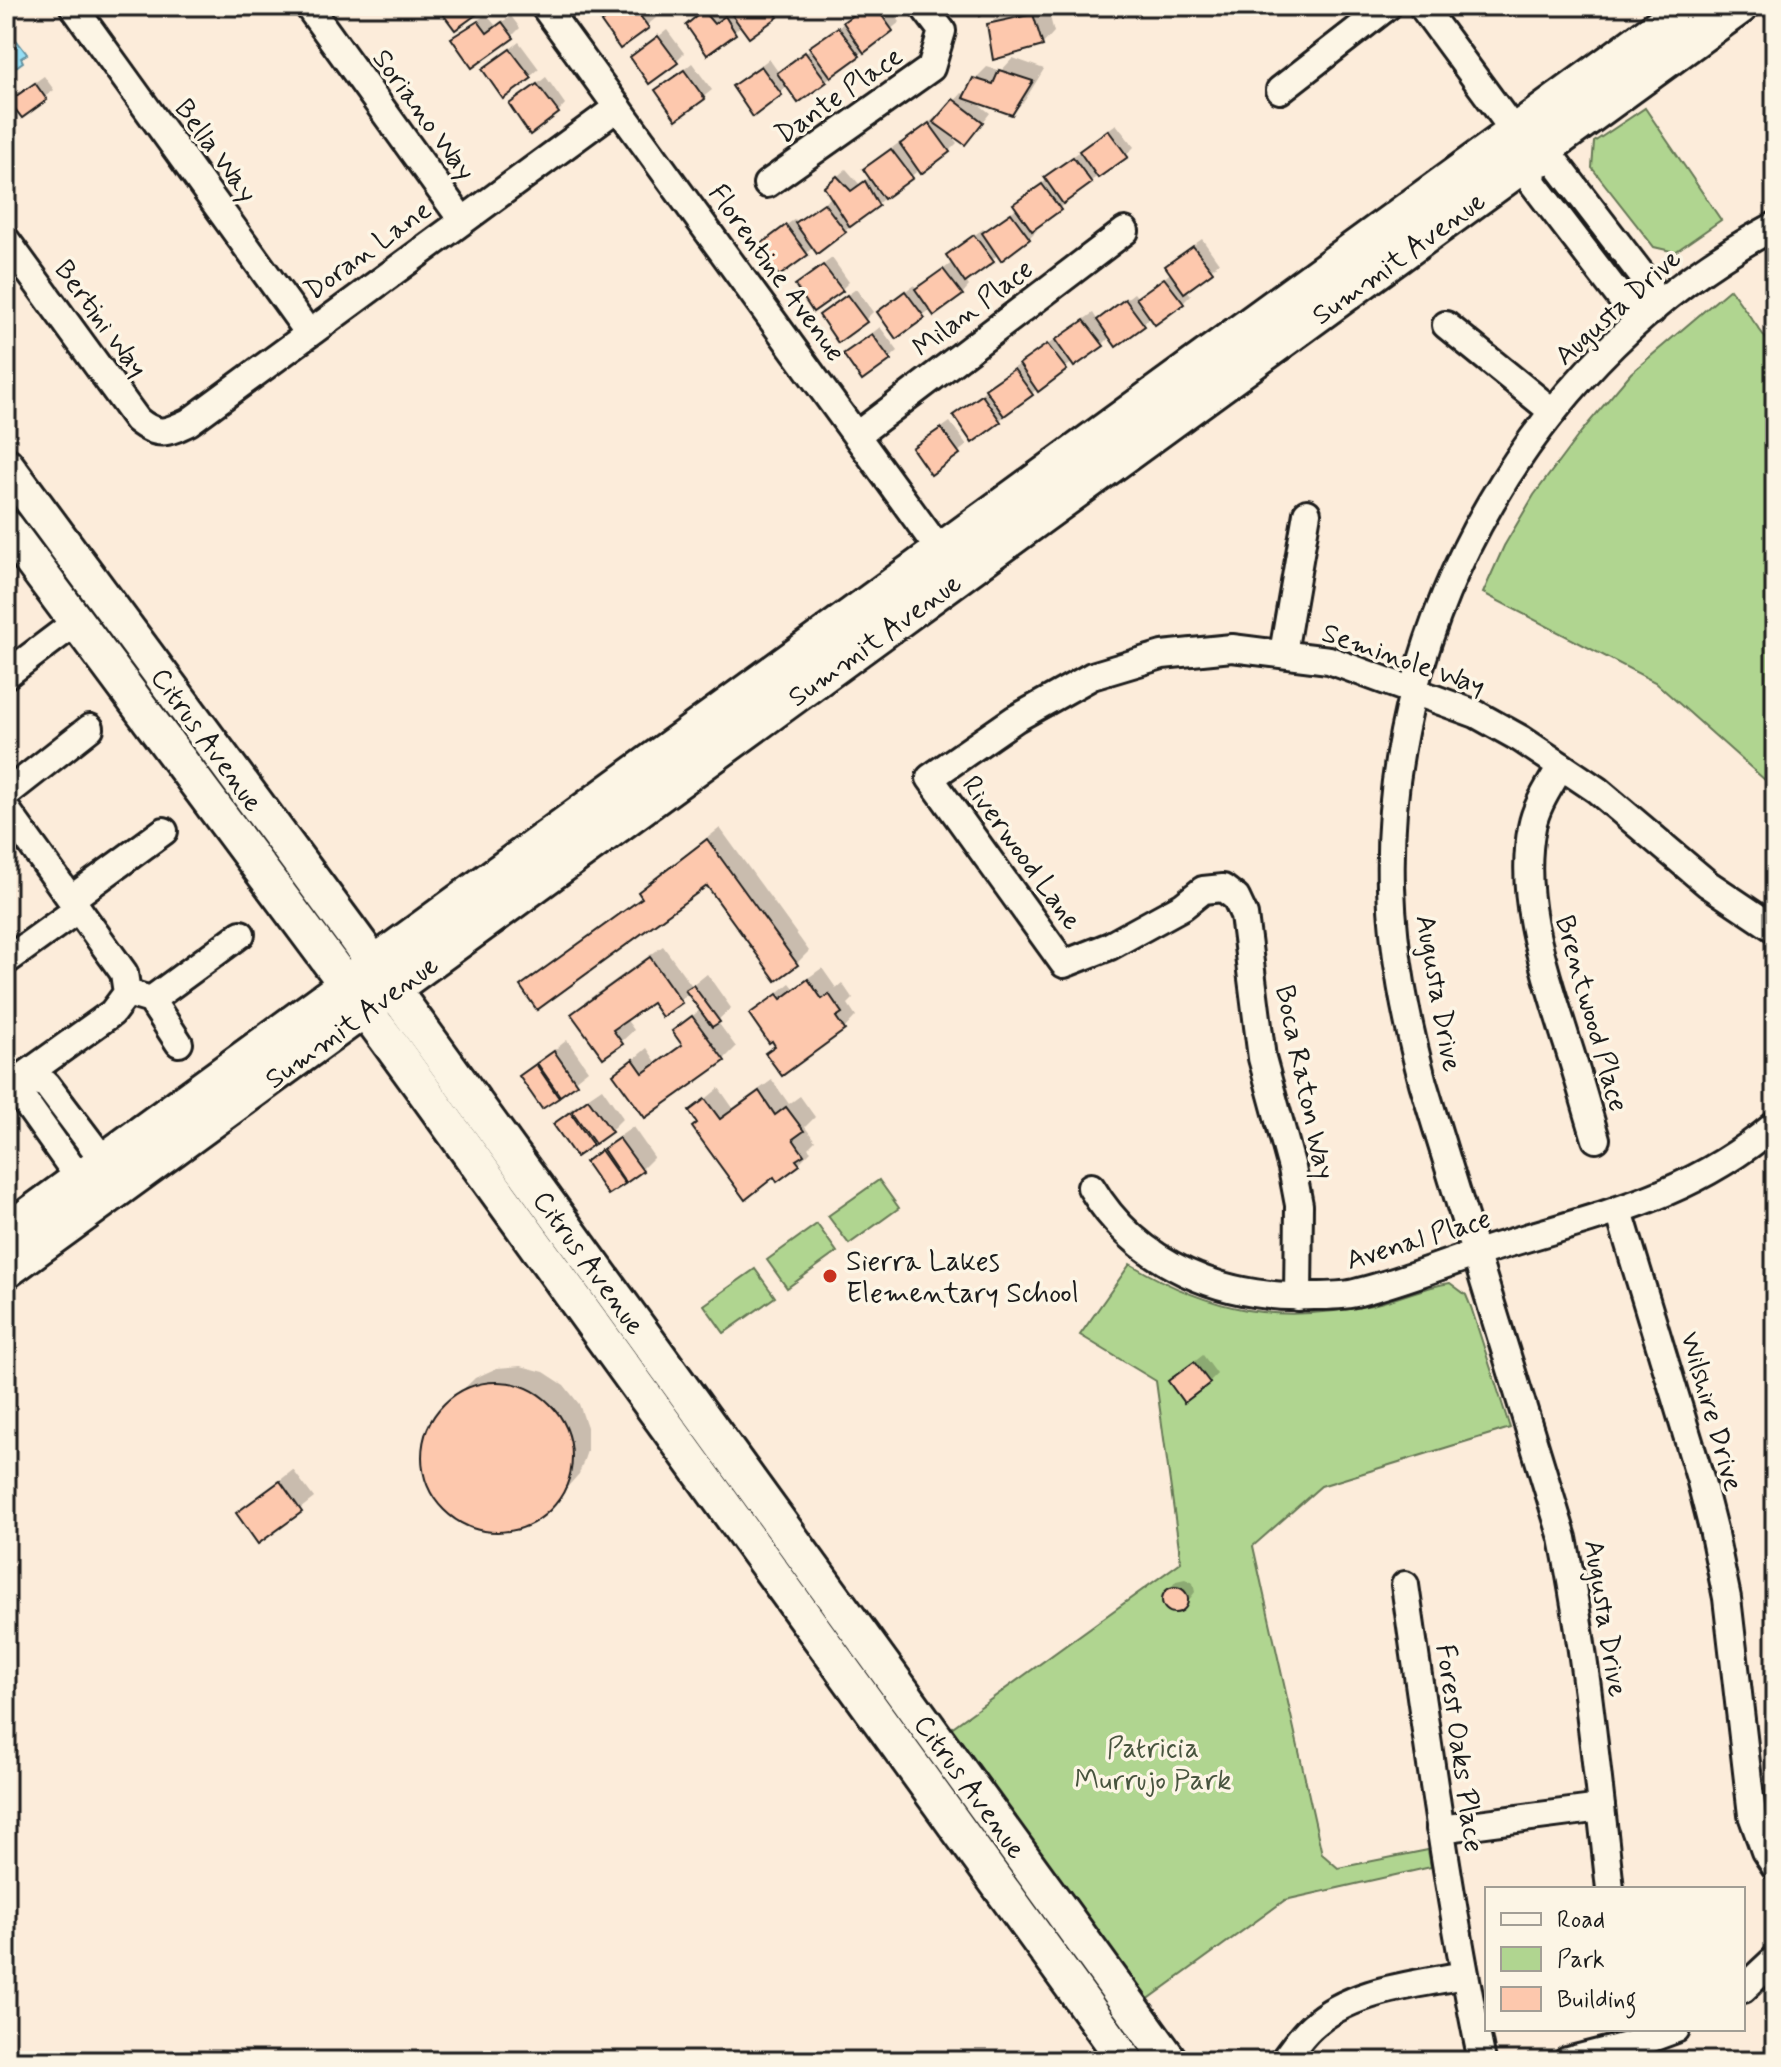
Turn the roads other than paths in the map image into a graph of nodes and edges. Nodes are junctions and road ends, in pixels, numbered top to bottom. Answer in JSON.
{"nodes":[{"id":1,"x":73,"y":6,"type":"edge"},
{"id":2,"x":308,"y":6,"type":"edge"},
{"id":3,"x":544,"y":6,"type":"edge"},
{"id":4,"x":923,"y":6,"type":"edge"},
{"id":5,"x":1388,"y":6,"type":"edge"},
{"id":6,"x":1422,"y":6,"type":"edge"},
{"id":7,"x":1687,"y":6,"type":"edge"},
{"id":8,"x":1741,"y":6,"type":"edge"},
{"id":9,"x":1280,"y":90,"type":"dead end"},
{"id":10,"x":618,"y":107,"type":"junction"},
{"id":11,"x":1524,"y":145,"type":"junction"},
{"id":12,"x":767,"y":184,"type":"dead end"},
{"id":13,"x":462,"y":220,"type":"junction"},
{"id":14,"x":1775,"y":226,"type":"edge"},
{"id":15,"x":1125,"y":231,"type":"dead end"},
{"id":16,"x":6,"y":240,"type":"edge"},
{"id":17,"x":1652,"y":311,"type":"junction"},
{"id":18,"x":1446,"y":325,"type":"dead end"},
{"id":19,"x":308,"y":332,"type":"junction"},
{"id":20,"x":1553,"y":412,"type":"junction"},
{"id":21,"x":150,"y":431,"type":"joint"},
{"id":22,"x":857,"y":435,"type":"junction"},
{"id":23,"x":6,"y":465,"type":"edge"},
{"id":24,"x":1307,"y":513,"type":"dead end"},
{"id":25,"x":6,"y":527,"type":"edge"},
{"id":26,"x":950,"y":564,"type":"junction"},
{"id":27,"x":76,"y":622,"type":"junction"},
{"id":28,"x":1283,"y":653,"type":"junction"},
{"id":29,"x":6,"y":675,"type":"edge"},
{"id":30,"x":1415,"y":692,"type":"junction"},
{"id":31,"x":90,"y":728,"type":"dead end"},
{"id":32,"x":1561,"y":766,"type":"junction"},
{"id":33,"x":930,"y":778,"type":"joint"},
{"id":34,"x":6,"y":794,"type":"edge"},
{"id":35,"x":6,"y":809,"type":"edge"},
{"id":36,"x":164,"y":831,"type":"dead end"},
{"id":37,"x":1223,"y":888,"type":"joint"},
{"id":38,"x":74,"y":904,"type":"junction"},
{"id":39,"x":1775,"y":929,"type":"edge"},
{"id":40,"x":241,"y":934,"type":"dead end"},
{"id":41,"x":6,"y":961,"type":"edge"},
{"id":42,"x":383,"y":978,"type":"junction"},
{"id":43,"x":139,"y":996,"type":"junction"},
{"id":44,"x":355,"y":999,"type":"junction"},
{"id":45,"x":179,"y":1043,"type":"dead end"},
{"id":46,"x":15,"y":1083,"type":"edge"},
{"id":47,"x":61,"y":1105,"type":"junction"},
{"id":48,"x":39,"y":1122,"type":"junction"},
{"id":49,"x":1775,"y":1125,"type":"edge"},
{"id":50,"x":1596,"y":1139,"type":"dead end"},
{"id":51,"x":92,"y":1170,"type":"junction"},
{"id":52,"x":1091,"y":1187,"type":"dead end"},
{"id":53,"x":1619,"y":1211,"type":"junction"},
{"id":54,"x":6,"y":1232,"type":"edge"},
{"id":55,"x":1475,"y":1254,"type":"junction"},
{"id":56,"x":6,"y":1271,"type":"edge"},
{"id":57,"x":1298,"y":1297,"type":"junction"},
{"id":58,"x":1405,"y":1585,"type":"dead end"},
{"id":59,"x":1601,"y":1808,"type":"junction"},
{"id":60,"x":1440,"y":1829,"type":"junction"},
{"id":61,"x":1775,"y":1866,"type":"edge"},
{"id":62,"x":1610,"y":1887,"type":"edge"},
{"id":63,"x":1775,"y":1959,"type":"edge"},
{"id":64,"x":1464,"y":1975,"type":"junction"},
{"id":65,"x":1745,"y":1987,"type":"edge"},
{"id":66,"x":1671,"y":2031,"type":"edge"},
{"id":67,"x":1638,"y":2044,"type":"edge"},
{"id":68,"x":1126,"y":2061,"type":"edge"},
{"id":69,"x":1170,"y":2061,"type":"edge"},
{"id":70,"x":1283,"y":2061,"type":"edge"},
{"id":71,"x":1482,"y":2061,"type":"edge"},
{"id":72,"x":1567,"y":2061,"type":"edge"}],
"edges":[{"from":1,"to":19,"type":"street","name":"Bella Way"},
{"from":2,"to":13,"type":"street","name":"Soriano Way"},
{"from":3,"to":10,"type":"street","name":"Florentine Avenue"},
{"from":4,"to":12,"type":"street","name":"Dante Place"},
{"from":5,"to":9,"type":"street"},
{"from":6,"to":11,"type":"street"},
{"from":7,"to":11,"type":"main road","name":"Summit Avenue"},
{"from":8,"to":11,"type":"main road","name":"Summit Avenue"},
{"from":10,"to":13,"type":"street","name":"Doran Lane"},
{"from":10,"to":22,"type":"street","name":"Florentine Avenue"},
{"from":11,"to":17,"type":"street"},
{"from":11,"to":26,"type":"main road","name":"Summit Avenue"},
{"from":13,"to":19,"type":"street","name":"Doran Lane"},
{"from":14,"to":17,"type":"street","name":"Augusta Drive"},
{"from":15,"to":22,"type":"street","name":"Milan Place"},
{"from":16,"to":21,"type":"street","name":"Bertini Way"},
{"from":17,"to":20,"type":"street","name":"Augusta Drive"},
{"from":18,"to":20,"type":"street"},
{"from":19,"to":21,"type":"street","name":"Doran Lane"},
{"from":20,"to":30,"type":"street","name":"Augusta Drive"},
{"from":22,"to":26,"type":"street","name":"Florentine Avenue"},
{"from":23,"to":42,"type":"main road","name":"Citrus Avenue"},
{"from":24,"to":28,"type":"street"},
{"from":25,"to":27,"type":"main road","name":"Citrus Avenue"},
{"from":26,"to":42,"type":"main road","name":"Summit Avenue"},
{"from":27,"to":29,"type":"street"},
{"from":27,"to":44,"type":"main road","name":"Citrus Avenue"},
{"from":28,"to":30,"type":"street","name":"Seminole Way"},
{"from":28,"to":33,"type":"street","name":"Seminole Way"},
{"from":30,"to":32,"type":"street","name":"Seminole Way"},
{"from":30,"to":55,"type":"street","name":"Augusta Drive"},
{"from":31,"to":34,"type":"street"},
{"from":32,"to":39,"type":"street","name":"Seminole Way"},
{"from":32,"to":50,"type":"street","name":"Brentwood Place"},
{"from":33,"to":37,"type":"street","name":"Riverwood Lane"},
{"from":35,"to":38,"type":"street"},
{"from":36,"to":38,"type":"street"},
{"from":37,"to":57,"type":"street","name":"Boca Raton Way"},
{"from":38,"to":41,"type":"street"},
{"from":38,"to":43,"type":"street"},
{"from":40,"to":43,"type":"street"},
{"from":42,"to":44,"type":"main road","name":"Summit Avenue"},
{"from":42,"to":69,"type":"main road","name":"Citrus Avenue"},
{"from":43,"to":45,"type":"street"},
{"from":43,"to":46,"type":"street"},
{"from":44,"to":51,"type":"main road","name":"Summit Avenue"},
{"from":44,"to":56,"type":"main road","name":"Summit Avenue"},
{"from":44,"to":68,"type":"main road","name":"Citrus Avenue"},
{"from":46,"to":47,"type":"street"},
{"from":46,"to":48,"type":"street"},
{"from":47,"to":48,"type":"street"},
{"from":47,"to":51,"type":"street"},
{"from":48,"to":51,"type":"street"},
{"from":49,"to":53,"type":"street","name":"Avenal Place"},
{"from":51,"to":54,"type":"main road","name":"Summit Avenue"},
{"from":52,"to":57,"type":"street","name":"Avenal Place"},
{"from":53,"to":55,"type":"street","name":"Avenal Place"},
{"from":53,"to":61,"type":"street","name":"Wilshire Drive"},
{"from":55,"to":57,"type":"street","name":"Avenal Place"},
{"from":55,"to":59,"type":"street","name":"Augusta Drive"},
{"from":58,"to":60,"type":"street","name":"Forest Oaks Place"},
{"from":59,"to":60,"type":"street"},
{"from":59,"to":62,"type":"street","name":"Augusta Drive"},
{"from":60,"to":64,"type":"street","name":"Forest Oaks Place"},
{"from":63,"to":65,"type":"street"},
{"from":64,"to":70,"type":"street"},
{"from":64,"to":71,"type":"street","name":"Forest Oaks Place"},
{"from":66,"to":67,"type":"street"},
{"from":67,"to":72,"type":"street"}]}
